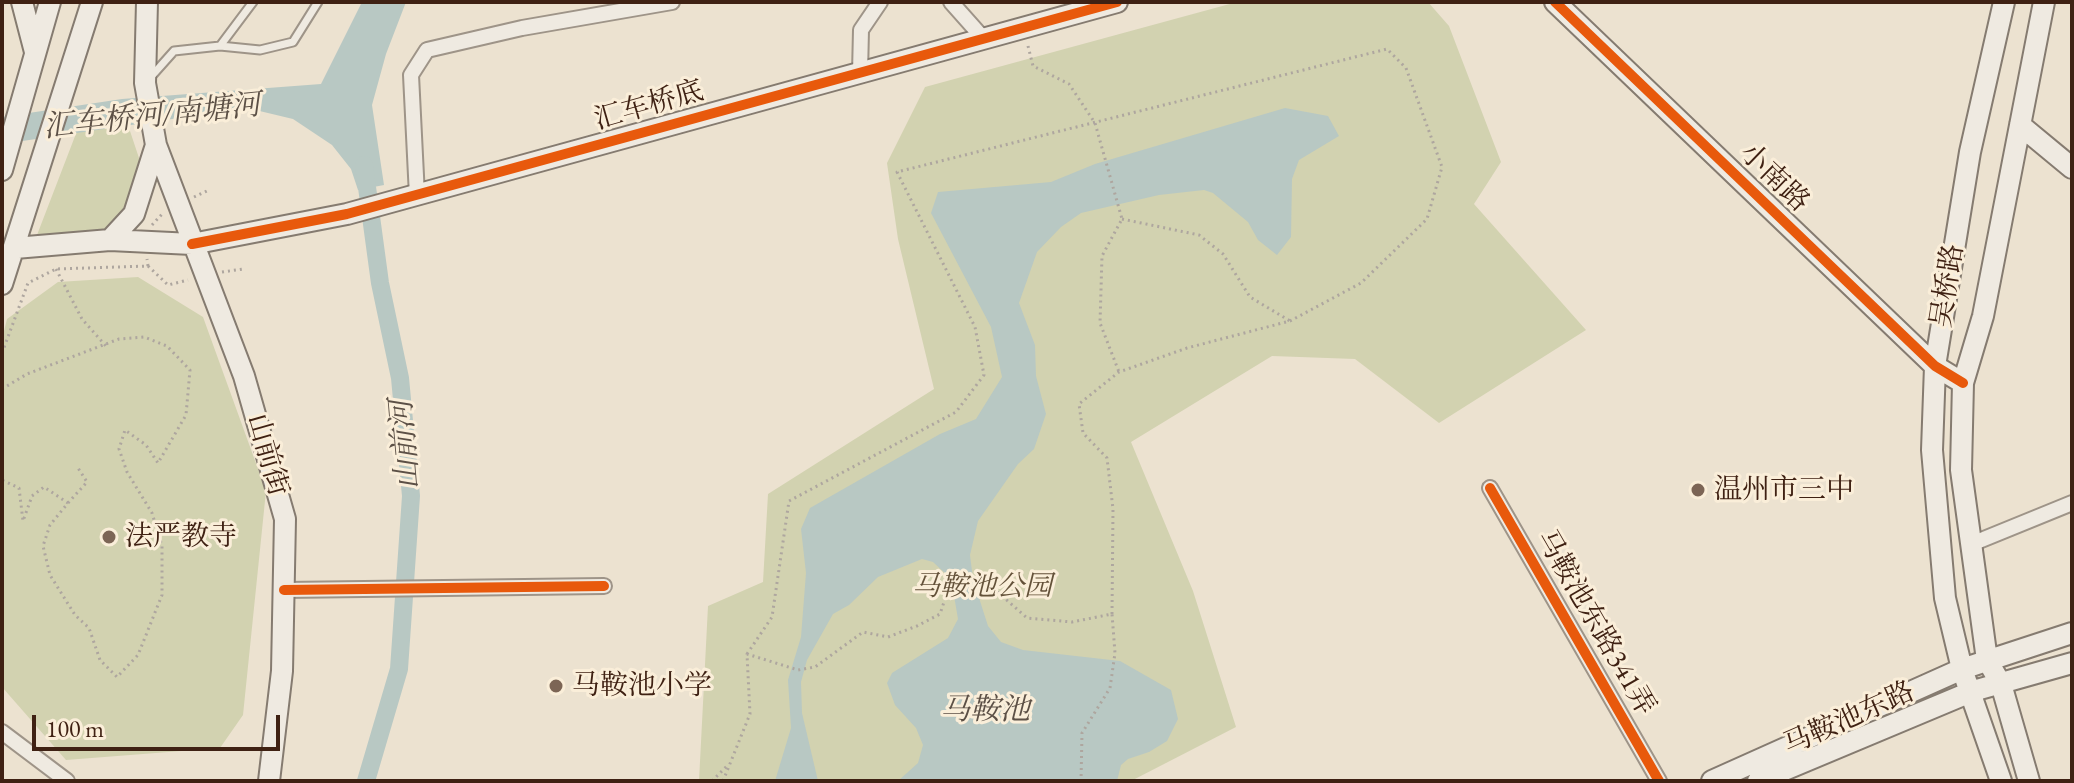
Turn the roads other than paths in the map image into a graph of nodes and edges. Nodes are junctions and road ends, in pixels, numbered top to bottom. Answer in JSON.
{"nodes":[{"id":1,"x":22,"y":2,"type":"edge"},
{"id":2,"x":50,"y":2,"type":"edge"},
{"id":3,"x":92,"y":2,"type":"edge"},
{"id":4,"x":147,"y":2,"type":"edge"},
{"id":5,"x":253,"y":2,"type":"edge"},
{"id":6,"x":318,"y":2,"type":"edge"},
{"id":7,"x":672,"y":2,"type":"edge"},
{"id":8,"x":880,"y":2,"type":"edge"},
{"id":9,"x":951,"y":2,"type":"edge"},
{"id":10,"x":1117,"y":2,"type":"edge"},
{"id":11,"x":1555,"y":2,"type":"edge"},
{"id":12,"x":2004,"y":2,"type":"edge"},
{"id":13,"x":2044,"y":2,"type":"edge"},
{"id":14,"x":983,"y":38,"type":"junction"},
{"id":15,"x":220,"y":46,"type":"junction"},
{"id":16,"x":35,"y":53,"type":"junction"},
{"id":17,"x":860,"y":73,"type":"junction"},
{"id":18,"x":145,"y":83,"type":"junction"},
{"id":19,"x":2020,"y":125,"type":"junction"},
{"id":20,"x":156,"y":142,"type":"junction"},
{"id":21,"x":2072,"y":168,"type":"edge"},
{"id":22,"x":2,"y":170,"type":"edge"},
{"id":23,"x":410,"y":198,"type":"junction"},
{"id":24,"x":110,"y":240,"type":"junction"},
{"id":25,"x":192,"y":244,"type":"junction"},
{"id":26,"x":15,"y":248,"type":"junction"},
{"id":27,"x":2,"y":284,"type":"edge"},
{"id":28,"x":1935,"y":366,"type":"junction"},
{"id":29,"x":1963,"y":383,"type":"junction"},
{"id":30,"x":1490,"y":488,"type":"dead end"},
{"id":31,"x":2072,"y":503,"type":"edge"},
{"id":32,"x":1969,"y":545,"type":"junction"},
{"id":33,"x":604,"y":586,"type":"dead end"},
{"id":34,"x":284,"y":590,"type":"junction"},
{"id":35,"x":2072,"y":633,"type":"edge"},
{"id":36,"x":1987,"y":660,"type":"junction"},
{"id":37,"x":2072,"y":663,"type":"edge"},
{"id":38,"x":1962,"y":669,"type":"junction"},
{"id":39,"x":2001,"y":684,"type":"junction"},
{"id":40,"x":1973,"y":691,"type":"junction"},
{"id":41,"x":2,"y":732,"type":"edge"},
{"id":42,"x":67,"y":781,"type":"edge"},
{"id":43,"x":269,"y":781,"type":"edge"},
{"id":44,"x":1659,"y":781,"type":"edge"},
{"id":45,"x":1712,"y":781,"type":"edge"},
{"id":46,"x":1758,"y":781,"type":"edge"},
{"id":47,"x":2001,"y":781,"type":"edge"},
{"id":48,"x":2029,"y":781,"type":"edge"}],
"edges":[{"from":1,"to":16,"type":"main road"},
{"from":2,"to":16,"type":"main road"},
{"from":3,"to":26,"type":"main road"},
{"from":4,"to":18,"type":"main road","name":"山前街"},
{"from":5,"to":15,"type":"lane"},
{"from":6,"to":15,"type":"lane"},
{"from":7,"to":23,"type":"street"},
{"from":8,"to":17,"type":"street"},
{"from":9,"to":14,"type":"street"},
{"from":10,"to":14,"type":"main road","name":"汇车桥底"},
{"from":11,"to":28,"type":"main road","name":"小南路"},
{"from":12,"to":28,"type":"main road","name":"吴桥路"},
{"from":13,"to":19,"type":"main road","name":"吴桥路"},
{"from":14,"to":17,"type":"main road","name":"汇车桥底"},
{"from":15,"to":18,"type":"lane"},
{"from":16,"to":22,"type":"main road"},
{"from":17,"to":23,"type":"main road","name":"汇车桥底"},
{"from":18,"to":20,"type":"main road","name":"山前街"},
{"from":19,"to":21,"type":"main road"},
{"from":19,"to":29,"type":"main road","name":"吴桥路"},
{"from":20,"to":24,"type":"main road","name":"山前街"},
{"from":20,"to":25,"type":"main road","name":"山前街"},
{"from":23,"to":25,"type":"main road","name":"汇车桥底"},
{"from":24,"to":25,"type":"main road","name":"汇车桥底"},
{"from":24,"to":26,"type":"main road","name":"汇车桥底"},
{"from":25,"to":34,"type":"main road","name":"山前街"},
{"from":26,"to":27,"type":"main road"},
{"from":28,"to":29,"type":"main road","name":"小南路"},
{"from":28,"to":38,"type":"main road","name":"吴桥路"},
{"from":29,"to":32,"type":"main road","name":"吴桥路"},
{"from":30,"to":44,"type":"street","name":"马鞍池东路341弄"},
{"from":31,"to":32,"type":"street"},
{"from":32,"to":36,"type":"main road","name":"吴桥路"},
{"from":33,"to":34,"type":"street"},
{"from":34,"to":43,"type":"main road","name":"山前街"},
{"from":35,"to":36,"type":"main road","name":"马鞍池东路"},
{"from":36,"to":38,"type":"main road","name":"马鞍池东路"},
{"from":36,"to":39,"type":"main road"},
{"from":37,"to":39,"type":"main road","name":"马鞍池东路"},
{"from":38,"to":40,"type":"main road"},
{"from":38,"to":45,"type":"main road","name":"马鞍池东路"},
{"from":39,"to":40,"type":"main road","name":"马鞍池东路"},
{"from":39,"to":48,"type":"main road"},
{"from":40,"to":46,"type":"main road","name":"马鞍池东路"},
{"from":40,"to":47,"type":"main road"},
{"from":41,"to":42,"type":"street"}]}
